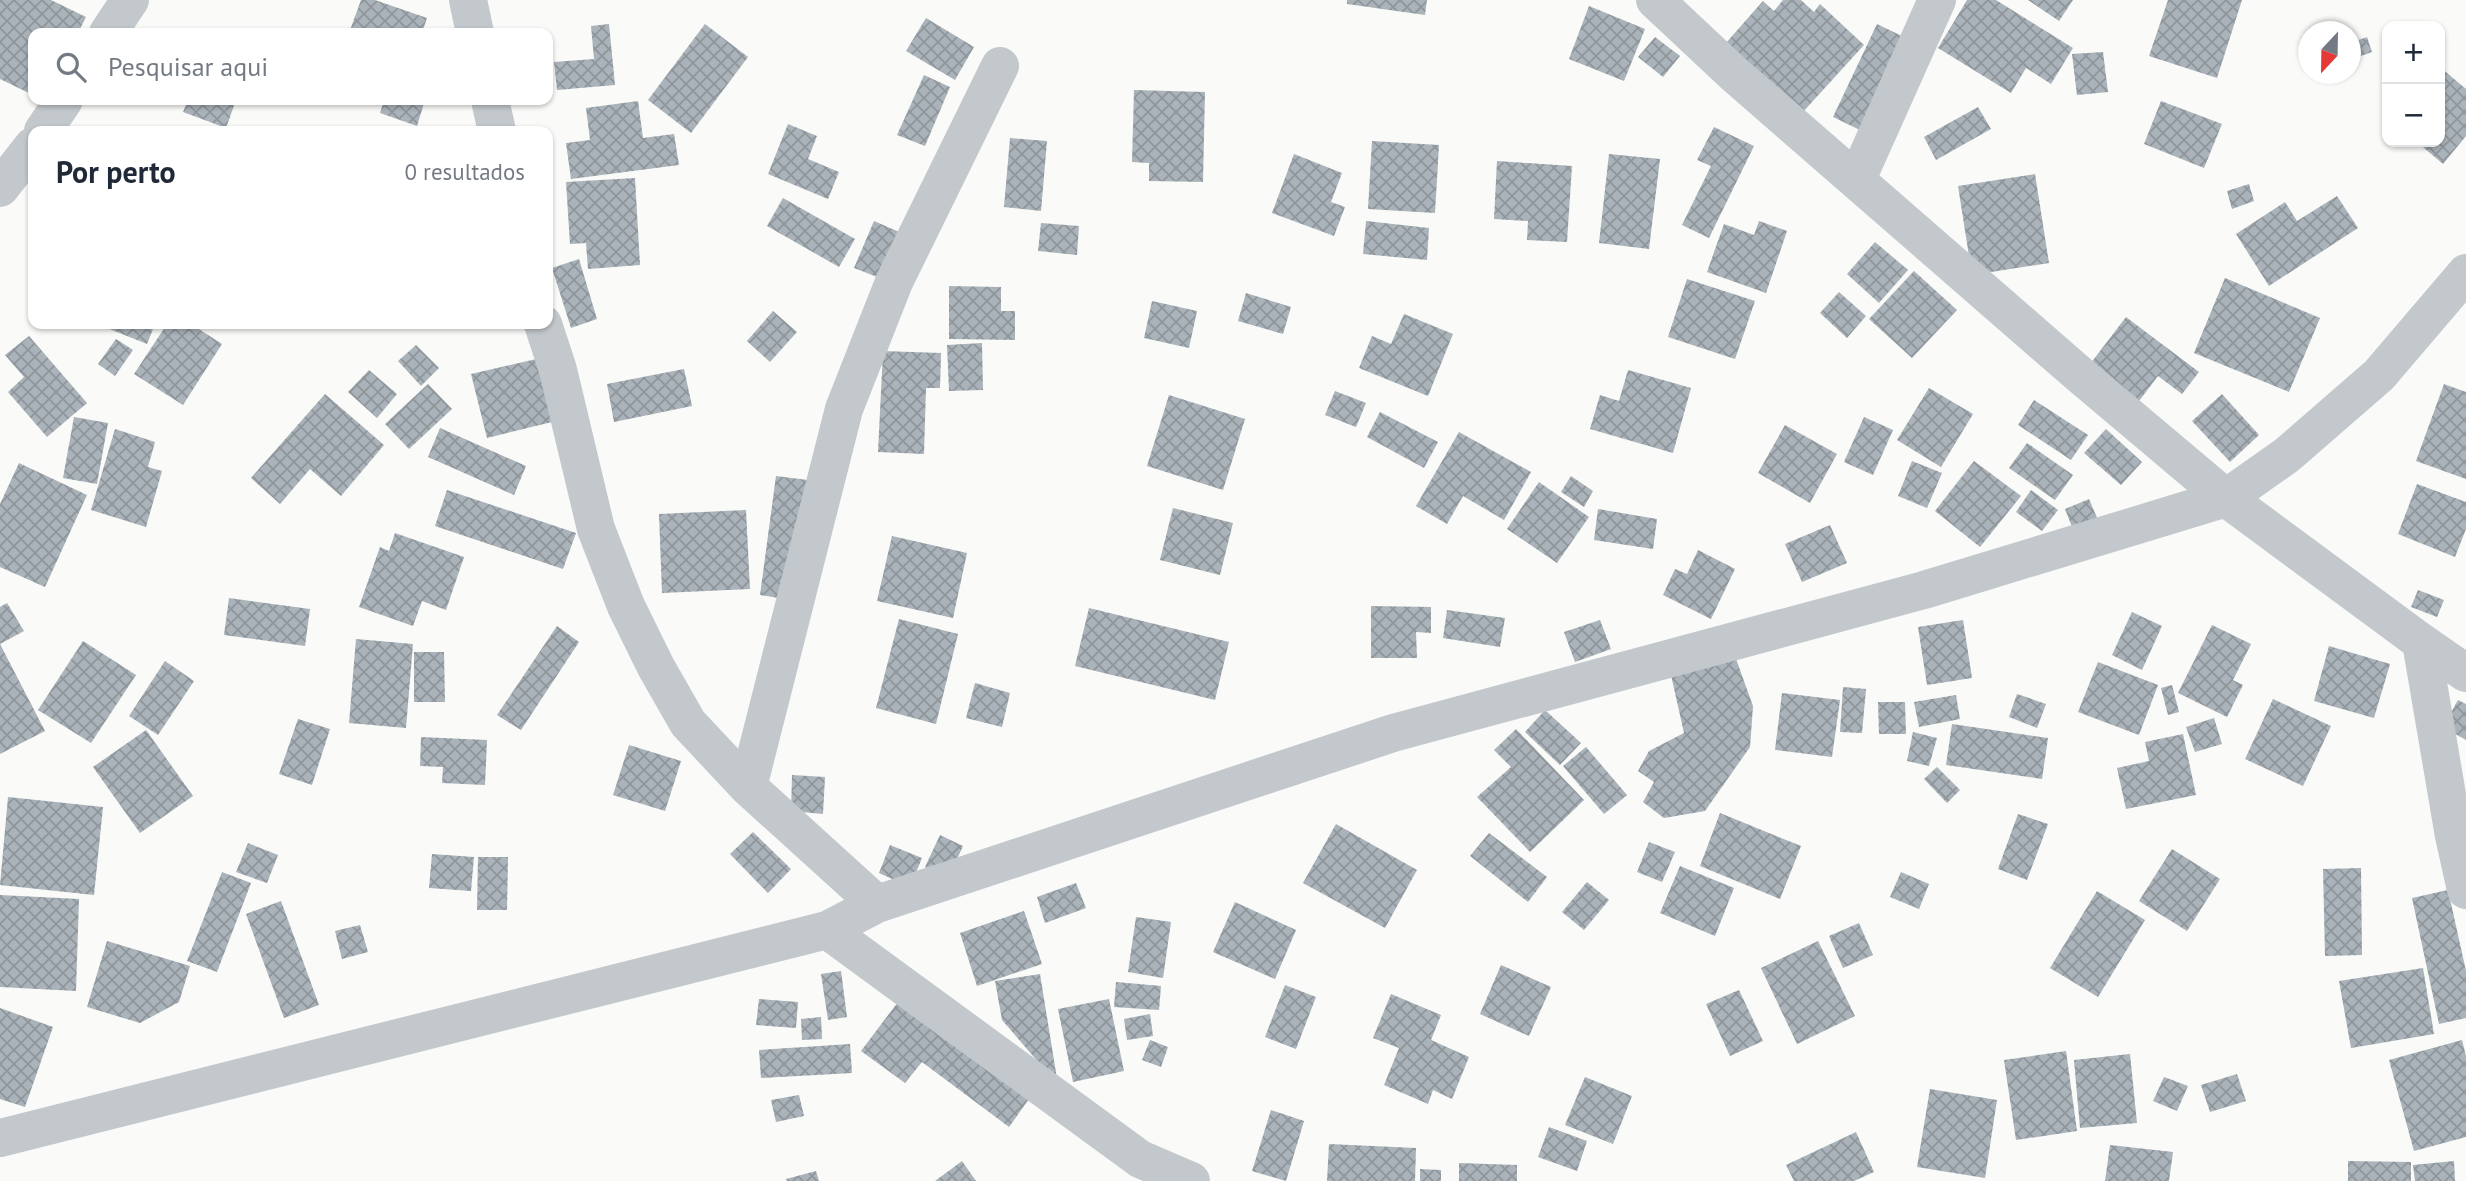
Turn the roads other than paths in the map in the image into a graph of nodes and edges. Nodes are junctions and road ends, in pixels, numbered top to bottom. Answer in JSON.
{"nodes":[{"id":1,"x":130,"y":0,"type":"edge"},
{"id":2,"x":468,"y":0,"type":"edge"},
{"id":3,"x":1655,"y":0,"type":"edge"},
{"id":4,"x":1937,"y":0,"type":"edge"},
{"id":5,"x":111,"y":28,"type":"edge"},
{"id":6,"x":474,"y":28,"type":"edge"},
{"id":7,"x":1000,"y":66,"type":"dead end"},
{"id":8,"x":61,"y":105,"type":"edge"},
{"id":9,"x":491,"y":105,"type":"edge"},
{"id":10,"x":46,"y":126,"type":"edge"},
{"id":11,"x":496,"y":126,"type":"edge"},
{"id":12,"x":28,"y":152,"type":"edge"},
{"id":13,"x":1857,"y":180,"type":"junction"},
{"id":14,"x":0,"y":188,"type":"edge"},
{"id":15,"x":2466,"y":273,"type":"edge"},
{"id":16,"x":545,"y":329,"type":"edge"},
{"id":17,"x":2226,"y":498,"type":"junction"},
{"id":18,"x":2421,"y":642,"type":"junction"},
{"id":19,"x":2466,"y":673,"type":"edge"},
{"id":20,"x":748,"y":787,"type":"junction"},
{"id":21,"x":2466,"y":890,"type":"edge"},
{"id":22,"x":877,"y":904,"type":"junction"},
{"id":23,"x":827,"y":930,"type":"junction"},
{"id":24,"x":0,"y":1138,"type":"edge"},
{"id":25,"x":1142,"y":1170,"type":"edge"},
{"id":26,"x":1191,"y":1181,"type":"edge"}],
"edges":[{"from":1,"to":5,"type":"street"},
{"from":2,"to":6,"type":"street"},
{"from":3,"to":13,"type":"street"},
{"from":4,"to":13,"type":"street"},
{"from":7,"to":20,"type":"street"},
{"from":8,"to":10,"type":"street"},
{"from":9,"to":11,"type":"street"},
{"from":12,"to":14,"type":"street"},
{"from":13,"to":17,"type":"street"},
{"from":15,"to":17,"type":"street"},
{"from":16,"to":20,"type":"street"},
{"from":17,"to":18,"type":"street"},
{"from":17,"to":22,"type":"street"},
{"from":18,"to":19,"type":"street"},
{"from":18,"to":21,"type":"street"},
{"from":20,"to":22,"type":"street"},
{"from":22,"to":23,"type":"street"},
{"from":23,"to":24,"type":"street"},
{"from":23,"to":25,"type":"street"},
{"from":25,"to":26,"type":"street"}]}
